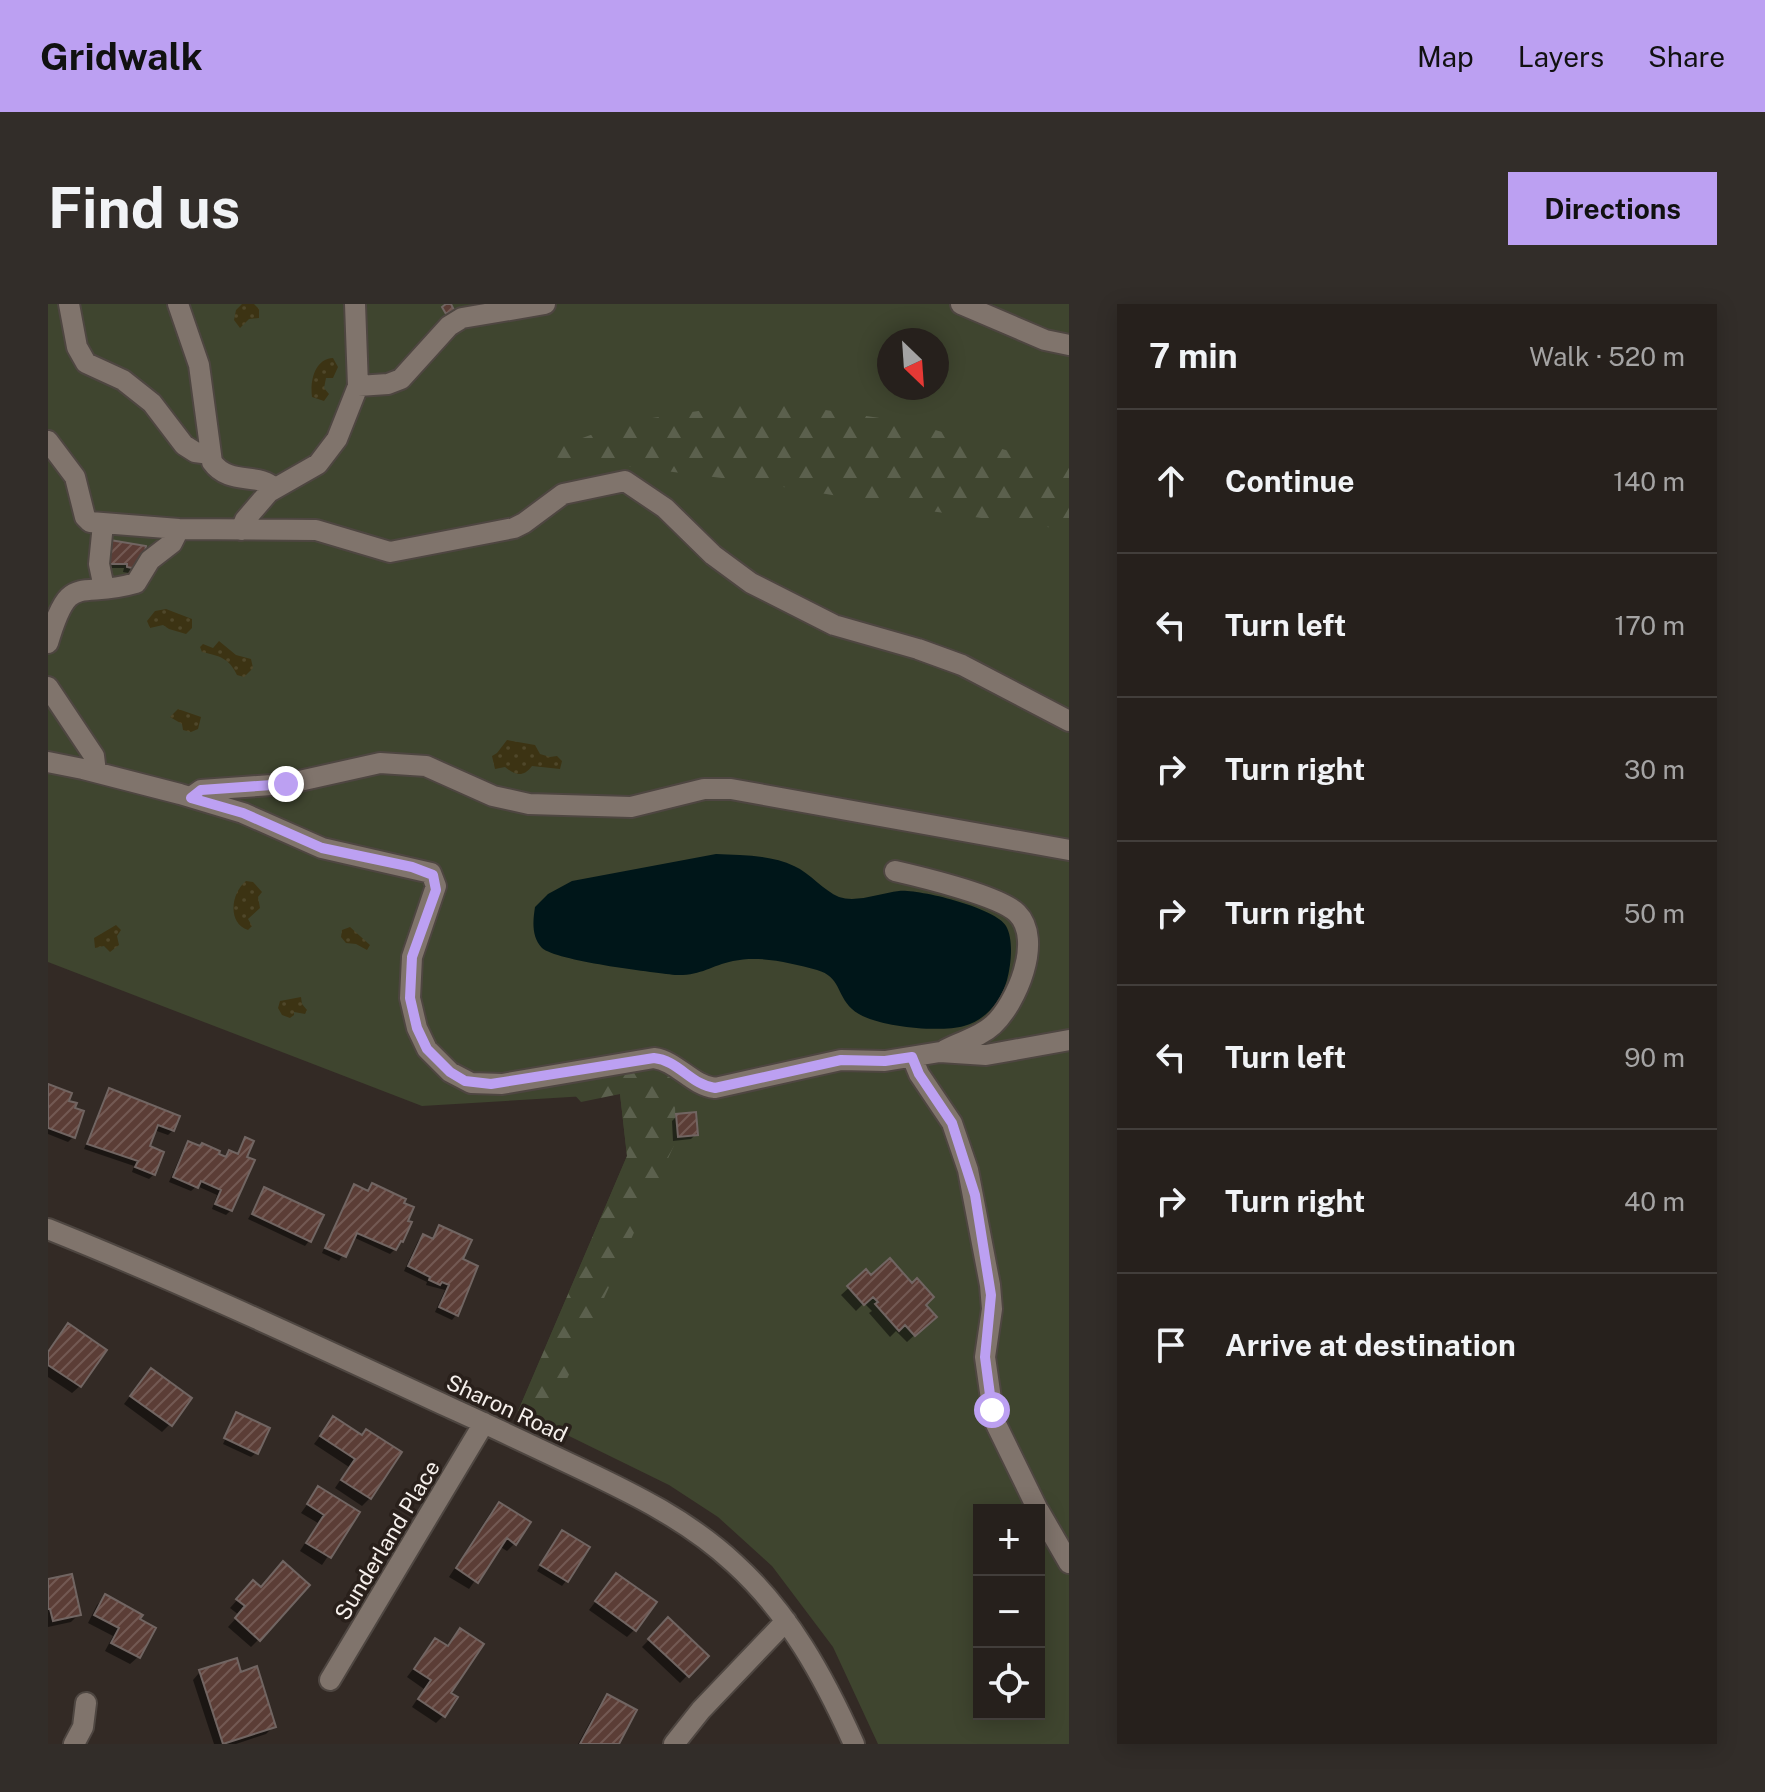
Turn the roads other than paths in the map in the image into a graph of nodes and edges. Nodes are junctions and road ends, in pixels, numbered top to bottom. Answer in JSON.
{"nodes":[{"id":1,"x":69,"y":304,"type":"edge"},
{"id":2,"x":178,"y":304,"type":"edge"},
{"id":3,"x":355,"y":304,"type":"edge"},
{"id":4,"x":545,"y":304,"type":"edge"},
{"id":5,"x":961,"y":304,"type":"edge"},
{"id":6,"x":460,"y":311,"type":"edge"},
{"id":7,"x":1069,"y":345,"type":"edge"},
{"id":8,"x":358,"y":386,"type":"junction"},
{"id":9,"x":48,"y":441,"type":"edge"},
{"id":10,"x":210,"y":454,"type":"junction"},
{"id":11,"x":274,"y":488,"type":"junction"},
{"id":12,"x":103,"y":524,"type":"junction"},
{"id":13,"x":179,"y":529,"type":"junction"},
{"id":14,"x":241,"y":530,"type":"junction"},
{"id":15,"x":104,"y":588,"type":"junction"},
{"id":16,"x":48,"y":643,"type":"edge"},
{"id":17,"x":48,"y":687,"type":"edge"},
{"id":18,"x":1069,"y":721,"type":"edge"},
{"id":19,"x":48,"y":762,"type":"edge"},
{"id":20,"x":96,"y":772,"type":"junction"},
{"id":21,"x":191,"y":798,"type":"junction"},
{"id":22,"x":1069,"y":850,"type":"edge"},
{"id":23,"x":895,"y":871,"type":"dead end"},
{"id":24,"x":1069,"y":1040,"type":"edge"},
{"id":25,"x":944,"y":1052,"type":"junction"},
{"id":26,"x":912,"y":1057,"type":"junction"},
{"id":27,"x":48,"y":1229,"type":"edge"},
{"id":28,"x":484,"y":1423,"type":"junction"},
{"id":29,"x":1036,"y":1504,"type":"edge"},
{"id":30,"x":1048,"y":1539,"type":"edge"},
{"id":31,"x":1069,"y":1563,"type":"edge"},
{"id":32,"x":786,"y":1621,"type":"junction"},
{"id":33,"x":330,"y":1680,"type":"dead end"},
{"id":34,"x":86,"y":1703,"type":"dead end"},
{"id":35,"x":74,"y":1744,"type":"edge"},
{"id":36,"x":674,"y":1744,"type":"edge"},
{"id":37,"x":854,"y":1744,"type":"edge"}],
"edges":[{"from":1,"to":10,"type":"street"},
{"from":2,"to":10,"type":"street"},
{"from":3,"to":8,"type":"street"},
{"from":4,"to":6,"type":"street"},
{"from":5,"to":7,"type":"street"},
{"from":6,"to":8,"type":"street"},
{"from":8,"to":11,"type":"street"},
{"from":9,"to":12,"type":"street"},
{"from":10,"to":11,"type":"street"},
{"from":11,"to":14,"type":"street"},
{"from":12,"to":13,"type":"street"},
{"from":12,"to":15,"type":"street"},
{"from":13,"to":14,"type":"street"},
{"from":13,"to":15,"type":"street"},
{"from":14,"to":18,"type":"street"},
{"from":15,"to":16,"type":"street"},
{"from":17,"to":20,"type":"street"},
{"from":19,"to":20,"type":"street"},
{"from":20,"to":21,"type":"street"},
{"from":21,"to":22,"type":"street"},
{"from":21,"to":26,"type":"street"},
{"from":23,"to":25,"type":"street"},
{"from":24,"to":25,"type":"street"},
{"from":25,"to":26,"type":"street"},
{"from":26,"to":29,"type":"street"},
{"from":27,"to":28,"type":"street","name":"Sharon Road"},
{"from":28,"to":32,"type":"street","name":"Sharon Road"},
{"from":28,"to":33,"type":"street","name":"Sunderland Place"},
{"from":30,"to":31,"type":"street"},
{"from":32,"to":36,"type":"street"},
{"from":32,"to":37,"type":"street","name":"Sharon Road"},
{"from":34,"to":35,"type":"street"}]}
